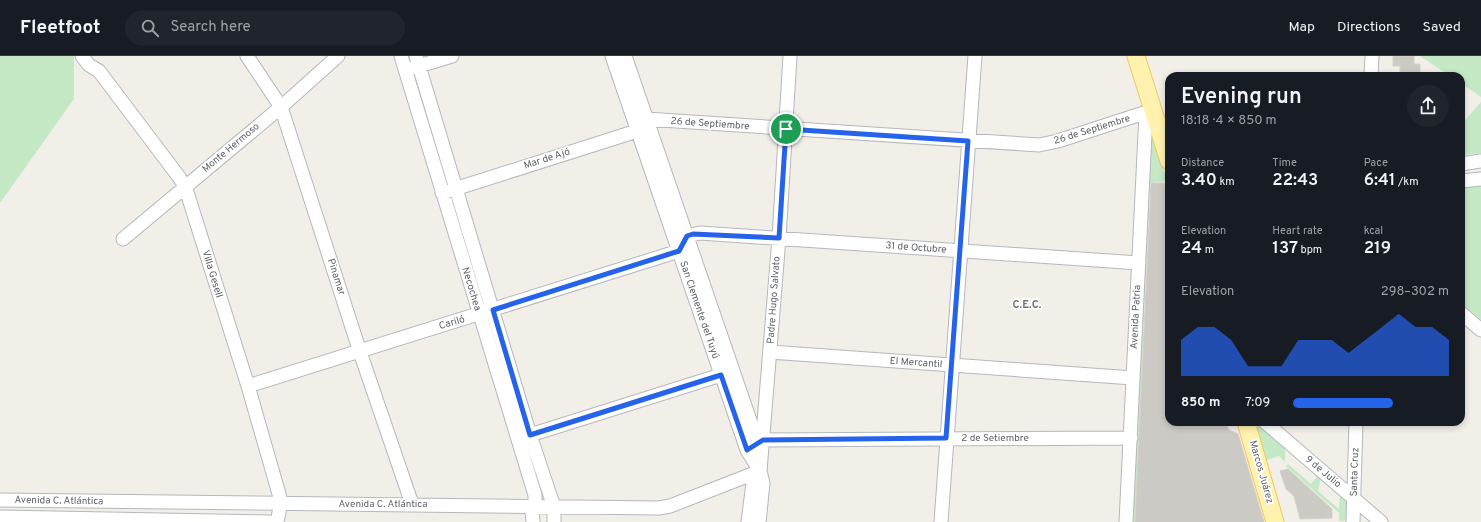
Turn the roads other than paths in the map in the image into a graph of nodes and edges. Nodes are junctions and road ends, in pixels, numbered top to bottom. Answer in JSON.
{"nodes":[{"id":1,"x":82,"y":56,"type":"edge"},
{"id":2,"x":247,"y":56,"type":"edge"},
{"id":3,"x":338,"y":56,"type":"edge"},
{"id":4,"x":401,"y":56,"type":"edge"},
{"id":5,"x":452,"y":56,"type":"edge"},
{"id":6,"x":612,"y":56,"type":"edge"},
{"id":7,"x":625,"y":56,"type":"edge"},
{"id":8,"x":790,"y":56,"type":"edge"},
{"id":9,"x":975,"y":56,"type":"edge"},
{"id":10,"x":1136,"y":56,"type":"edge"},
{"id":11,"x":1372,"y":56,"type":"edge"},
{"id":12,"x":418,"y":61,"type":"edge"},
{"id":13,"x":405,"y":70,"type":"junction"},
{"id":14,"x":1372,"y":72,"type":"edge"},
{"id":15,"x":281,"y":107,"type":"junction"},
{"id":16,"x":1150,"y":111,"type":"junction"},
{"id":17,"x":646,"y":119,"type":"junction"},
{"id":18,"x":786,"y":129,"type":"junction"},
{"id":19,"x":637,"y":130,"type":"junction"},
{"id":20,"x":968,"y":141,"type":"junction"},
{"id":21,"x":1165,"y":150,"type":"edge"},
{"id":22,"x":1481,"y":161,"type":"edge"},
{"id":23,"x":1465,"y":163,"type":"edge"},
{"id":24,"x":1481,"y":179,"type":"edge"},
{"id":25,"x":1465,"y":181,"type":"edge"},
{"id":26,"x":184,"y":186,"type":"junction"},
{"id":27,"x":456,"y":188,"type":"junction"},
{"id":28,"x":442,"y":193,"type":"junction"},
{"id":29,"x":690,"y":235,"type":"junction"},
{"id":30,"x":779,"y":238,"type":"junction"},
{"id":31,"x":123,"y":239,"type":"dead end"},
{"id":32,"x":679,"y":251,"type":"junction"},
{"id":33,"x":960,"y":251,"type":"junction"},
{"id":34,"x":1139,"y":263,"type":"junction"},
{"id":35,"x":493,"y":310,"type":"junction"},
{"id":36,"x":479,"y":315,"type":"junction"},
{"id":37,"x":1465,"y":316,"type":"edge"},
{"id":38,"x":1481,"y":330,"type":"edge"},
{"id":39,"x":360,"y":352,"type":"junction"},
{"id":40,"x":770,"y":352,"type":"junction"},
{"id":41,"x":952,"y":365,"type":"junction"},
{"id":42,"x":721,"y":375,"type":"junction"},
{"id":43,"x":1133,"y":378,"type":"junction"},
{"id":44,"x":248,"y":386,"type":"junction"},
{"id":45,"x":1247,"y":426,"type":"edge"},
{"id":46,"x":1270,"y":426,"type":"edge"},
{"id":47,"x":1356,"y":426,"type":"edge"},
{"id":48,"x":530,"y":435,"type":"junction"},
{"id":49,"x":946,"y":438,"type":"junction"},
{"id":50,"x":1131,"y":438,"type":"junction"},
{"id":51,"x":763,"y":440,"type":"junction"},
{"id":52,"x":747,"y":450,"type":"junction"},
{"id":53,"x":760,"y":471,"type":"junction"},
{"id":54,"x":1354,"y":498,"type":"junction"},
{"id":55,"x":0,"y":500,"type":"edge"},
{"id":56,"x":281,"y":503,"type":"junction"},
{"id":57,"x":412,"y":504,"type":"junction"},
{"id":58,"x":535,"y":506,"type":"junction"},
{"id":59,"x":554,"y":507,"type":"junction"},
{"id":60,"x":0,"y":518,"type":"edge"},
{"id":61,"x":47,"y":520,"type":"edge"},
{"id":62,"x":67,"y":520,"type":"edge"},
{"id":63,"x":269,"y":522,"type":"edge"},
{"id":64,"x":277,"y":522,"type":"edge"},
{"id":65,"x":533,"y":522,"type":"edge"},
{"id":66,"x":554,"y":522,"type":"edge"},
{"id":67,"x":748,"y":522,"type":"edge"},
{"id":68,"x":759,"y":522,"type":"edge"},
{"id":69,"x":941,"y":522,"type":"edge"},
{"id":70,"x":1126,"y":522,"type":"edge"},
{"id":71,"x":1275,"y":522,"type":"edge"},
{"id":72,"x":1353,"y":522,"type":"edge"},
{"id":73,"x":1381,"y":522,"type":"edge"}],
"edges":[{"from":1,"to":26,"type":"street","name":"Villa Gesell"},
{"from":2,"to":15,"type":"street","name":"Pinamar"},
{"from":3,"to":15,"type":"street","name":"Monte Hermoso"},
{"from":4,"to":13,"type":"street","name":"Necochea"},
{"from":5,"to":12,"type":"street"},
{"from":6,"to":19,"type":"street","name":"San Clemente del Tuyú"},
{"from":7,"to":17,"type":"street","name":"San Clemente del Tuyú"},
{"from":8,"to":18,"type":"street","name":"Padre Hugo Salvato"},
{"from":9,"to":20,"type":"street"},
{"from":10,"to":16,"type":"main road"},
{"from":11,"to":14,"type":"street"},
{"from":12,"to":13,"type":"street"},
{"from":12,"to":27,"type":"street","name":"Necochea"},
{"from":13,"to":28,"type":"street","name":"Necochea"},
{"from":15,"to":26,"type":"street","name":"Monte Hermoso"},
{"from":15,"to":39,"type":"street","name":"Pinamar"},
{"from":16,"to":20,"type":"street","name":"26 de Septiembre"},
{"from":16,"to":21,"type":"main road"},
{"from":16,"to":34,"type":"street","name":"Avenida Patria"},
{"from":17,"to":18,"type":"street","name":"26 de Septiembre"},
{"from":17,"to":19,"type":"street"},
{"from":17,"to":29,"type":"street","name":"San Clemente del Tuyú"},
{"from":18,"to":20,"type":"street","name":"26 de Septiembre"},
{"from":18,"to":30,"type":"street","name":"Padre Hugo Salvato"},
{"from":19,"to":27,"type":"street","name":"Mar de Ajó"},
{"from":19,"to":32,"type":"street","name":"San Clemente del Tuyú"},
{"from":20,"to":33,"type":"street"},
{"from":22,"to":23,"type":"street"},
{"from":24,"to":25,"type":"street"},
{"from":26,"to":31,"type":"street","name":"Monte Hermoso"},
{"from":26,"to":44,"type":"street","name":"Villa Gesell"},
{"from":27,"to":28,"type":"street","name":"Mar de Ajó"},
{"from":27,"to":35,"type":"street","name":"Necochea"},
{"from":28,"to":36,"type":"street","name":"Necochea"},
{"from":29,"to":30,"type":"street","name":"31 de Octubre"},
{"from":29,"to":32,"type":"street"},
{"from":29,"to":51,"type":"street","name":"San Clemente del Tuyú"},
{"from":30,"to":33,"type":"street","name":"31 de Octubre"},
{"from":30,"to":40,"type":"street","name":"Padre Hugo Salvato"},
{"from":32,"to":35,"type":"street","name":"Cariló"},
{"from":32,"to":42,"type":"street","name":"San Clemente del Tuyú"},
{"from":33,"to":34,"type":"street","name":"31 de Octubre"},
{"from":33,"to":41,"type":"street"},
{"from":34,"to":43,"type":"street","name":"Avenida Patria"},
{"from":35,"to":36,"type":"street","name":"Cariló"},
{"from":35,"to":48,"type":"street","name":"Necochea"},
{"from":36,"to":39,"type":"street","name":"Cariló"},
{"from":36,"to":58,"type":"street","name":"Necochea"},
{"from":37,"to":38,"type":"street"},
{"from":39,"to":44,"type":"street","name":"Cariló"},
{"from":39,"to":57,"type":"street","name":"Pinamar"},
{"from":40,"to":41,"type":"street","name":"El Mercantil"},
{"from":40,"to":51,"type":"street","name":"Padre Hugo Salvato"},
{"from":41,"to":43,"type":"street","name":"El Mercantil"},
{"from":41,"to":49,"type":"street"},
{"from":42,"to":48,"type":"street"},
{"from":42,"to":52,"type":"street","name":"San Clemente del Tuyú"},
{"from":43,"to":50,"type":"street","name":"Avenida Patria"},
{"from":44,"to":56,"type":"street","name":"Villa Gesell"},
{"from":45,"to":71,"type":"main road","name":"Marcos Juárez"},
{"from":46,"to":54,"type":"street","name":"9 de Julio"},
{"from":47,"to":54,"type":"street","name":"Santa Cruz"},
{"from":48,"to":59,"type":"street","name":"Necochea"},
{"from":49,"to":50,"type":"street","name":"2 de Setiembre"},
{"from":49,"to":51,"type":"street","name":"2 de Setiembre"},
{"from":49,"to":69,"type":"street"},
{"from":50,"to":70,"type":"street","name":"Avenida Patria"},
{"from":51,"to":52,"type":"street"},
{"from":51,"to":53,"type":"street","name":"Padre Hugo Salvato"},
{"from":52,"to":53,"type":"street","name":"San Clemente del Tuyú"},
{"from":53,"to":59,"type":"street","name":"Avenida C. Atlántica"},
{"from":53,"to":67,"type":"street","name":"Padre Hugo Salvato"},
{"from":53,"to":68,"type":"street","name":"Padre Hugo Salvato"},
{"from":54,"to":72,"type":"street","name":"Santa Cruz"},
{"from":54,"to":73,"type":"street","name":"9 de Julio"},
{"from":55,"to":56,"type":"street","name":"Avenida C. Atlántica"},
{"from":56,"to":57,"type":"street","name":"Avenida C. Atlántica"},
{"from":56,"to":64,"type":"street","name":"Villa Gesell"},
{"from":57,"to":58,"type":"street","name":"Avenida C. Atlántica"},
{"from":58,"to":59,"type":"street","name":"Avenida C. Atlántica"},
{"from":58,"to":65,"type":"street","name":"Necochea"},
{"from":59,"to":66,"type":"street","name":"Necochea"},
{"from":60,"to":61,"type":"street","name":"Avenida C. Atlántica"},
{"from":61,"to":62,"type":"street","name":"Avenida C. Atlántica"},
{"from":62,"to":63,"type":"street","name":"Avenida C. Atlántica"}]}
